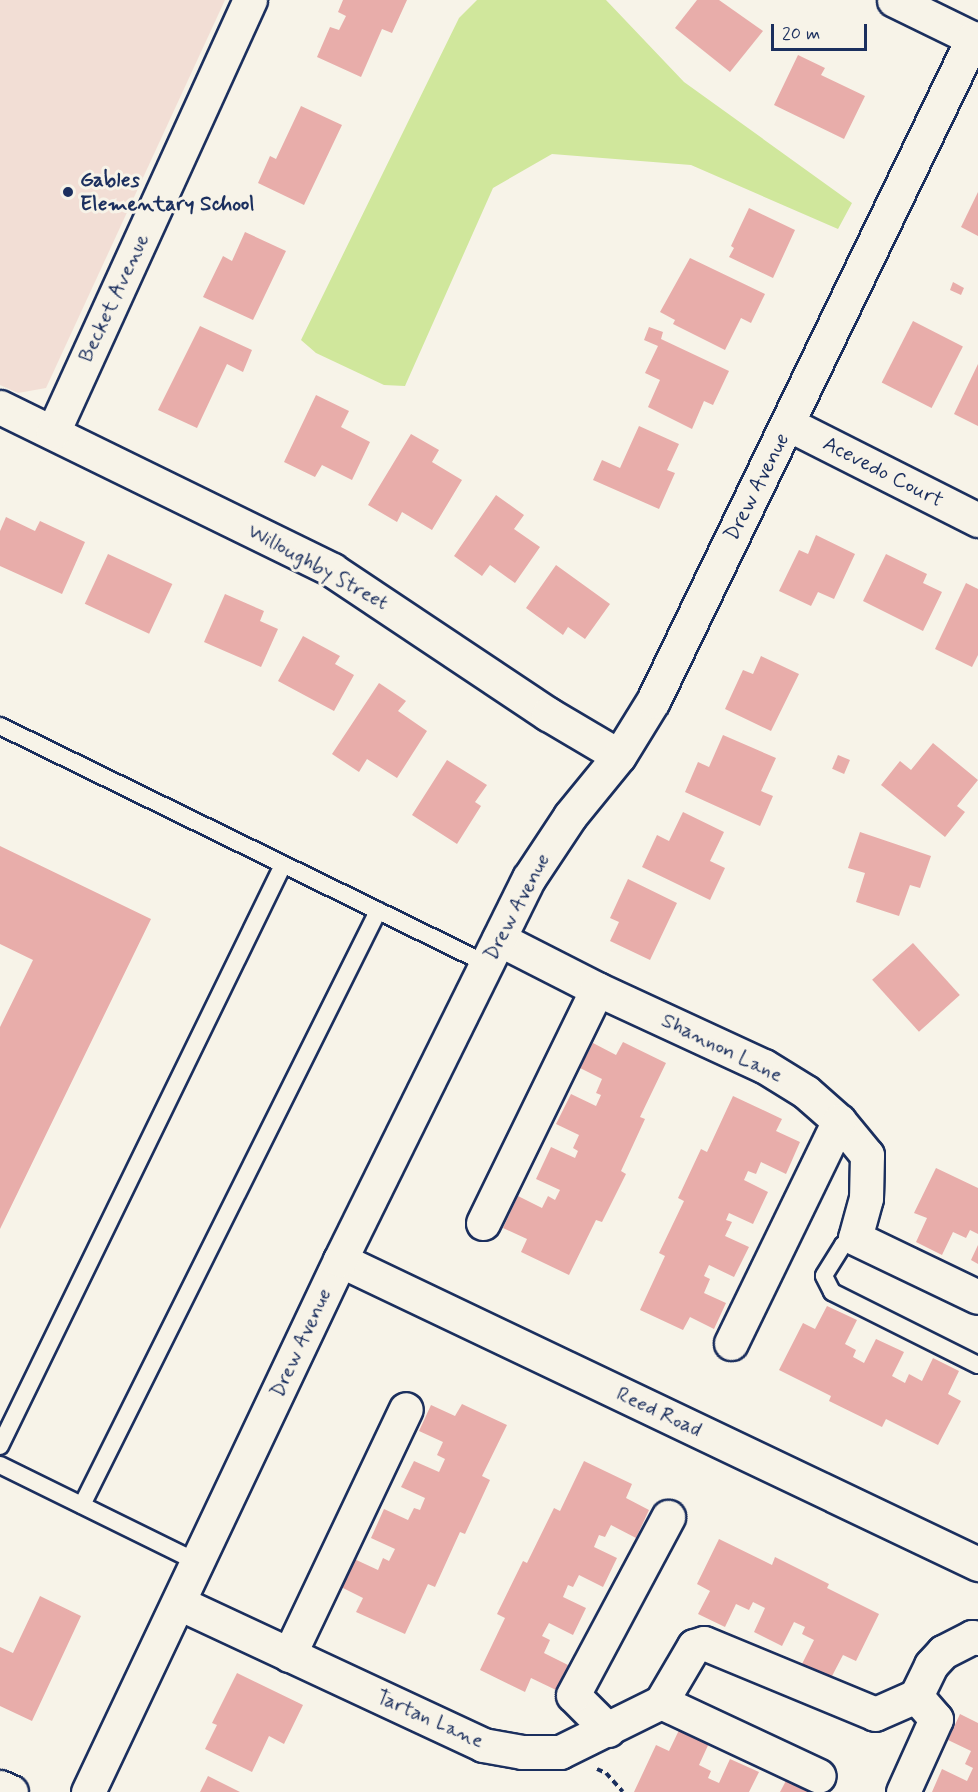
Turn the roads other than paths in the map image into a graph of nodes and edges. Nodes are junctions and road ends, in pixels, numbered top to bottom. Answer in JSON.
{"nodes":[{"id":1,"x":250,"y":0,"type":"edge"},
{"id":2,"x":894,"y":0,"type":"edge"},
{"id":3,"x":975,"y":40,"type":"edge"},
{"id":4,"x":0,"y":407,"type":"edge"},
{"id":5,"x":788,"y":424,"type":"junction"},
{"id":6,"x":53,"y":432,"type":"junction"},
{"id":7,"x":978,"y":520,"type":"edge"},
{"id":8,"x":0,"y":726,"type":"edge"},
{"id":9,"x":619,"y":756,"type":"junction"},
{"id":10,"x":283,"y":865,"type":"junction"},
{"id":11,"x":378,"y":911,"type":"junction"},
{"id":12,"x":493,"y":952,"type":"junction"},
{"id":13,"x":597,"y":989,"type":"junction"},
{"id":14,"x":839,"y":1121,"type":"junction"},
{"id":15,"x":483,"y":1223,"type":"dead end"},
{"id":16,"x":855,"y":1238,"type":"junction"},
{"id":17,"x":340,"y":1260,"type":"junction"},
{"id":18,"x":978,"y":1297,"type":"edge"},
{"id":19,"x":731,"y":1343,"type":"dead end"},
{"id":20,"x":978,"y":1365,"type":"edge"},
{"id":21,"x":406,"y":1409,"type":"dead end"},
{"id":22,"x":0,"y":1446,"type":"edge"},
{"id":23,"x":0,"y":1465,"type":"edge"},
{"id":24,"x":82,"y":1505,"type":"junction"},
{"id":25,"x":668,"y":1517,"type":"dead end"},
{"id":26,"x":199,"y":1563,"type":"junction"},
{"id":27,"x":978,"y":1564,"type":"edge"},
{"id":28,"x":179,"y":1603,"type":"junction"},
{"id":29,"x":978,"y":1638,"type":"edge"},
{"id":30,"x":290,"y":1655,"type":"junction"},
{"id":31,"x":916,"y":1696,"type":"junction"},
{"id":32,"x":661,"y":1702,"type":"junction"},
{"id":33,"x":608,"y":1730,"type":"junction"},
{"id":34,"x":819,"y":1776,"type":"dead end"},
{"id":35,"x":0,"y":1787,"type":"edge"},
{"id":36,"x":11,"y":1792,"type":"edge"},
{"id":37,"x":88,"y":1792,"type":"edge"},
{"id":38,"x":903,"y":1792,"type":"edge"}],
"edges":[{"from":1,"to":6,"type":"street","name":"Becket Avenue"},
{"from":2,"to":3,"type":"street"},
{"from":3,"to":5,"type":"street","name":"Drew Avenue"},
{"from":4,"to":6,"type":"street","name":"Willoughby Street"},
{"from":5,"to":7,"type":"street","name":"Acevedo Court"},
{"from":5,"to":9,"type":"street","name":"Drew Avenue"},
{"from":6,"to":9,"type":"street","name":"Willoughby Street"},
{"from":8,"to":10,"type":"lane"},
{"from":9,"to":12,"type":"street","name":"Drew Avenue"},
{"from":10,"to":11,"type":"lane"},
{"from":10,"to":22,"type":"lane"},
{"from":11,"to":12,"type":"lane"},
{"from":11,"to":24,"type":"lane"},
{"from":12,"to":13,"type":"street","name":"Shannon Lane"},
{"from":12,"to":17,"type":"street","name":"Drew Avenue"},
{"from":13,"to":14,"type":"street","name":"Shannon Lane"},
{"from":13,"to":15,"type":"street"},
{"from":14,"to":16,"type":"street","name":"Shannon Lane"},
{"from":14,"to":19,"type":"street"},
{"from":16,"to":18,"type":"street"},
{"from":16,"to":20,"type":"lane"},
{"from":17,"to":26,"type":"street","name":"Drew Avenue"},
{"from":17,"to":27,"type":"street","name":"Reed Road"},
{"from":21,"to":30,"type":"street"},
{"from":23,"to":24,"type":"lane"},
{"from":24,"to":26,"type":"lane"},
{"from":25,"to":33,"type":"street"},
{"from":26,"to":28,"type":"street","name":"Drew Avenue"},
{"from":28,"to":30,"type":"street","name":"Tartan Lane"},
{"from":28,"to":37,"type":"street","name":"Drew Avenue"},
{"from":29,"to":31,"type":"street"},
{"from":30,"to":33,"type":"street","name":"Tartan Lane"},
{"from":31,"to":32,"type":"street"},
{"from":31,"to":38,"type":"street"},
{"from":32,"to":33,"type":"street","name":"Tartan Lane"},
{"from":32,"to":34,"type":"street"},
{"from":35,"to":36,"type":"street"}]}
